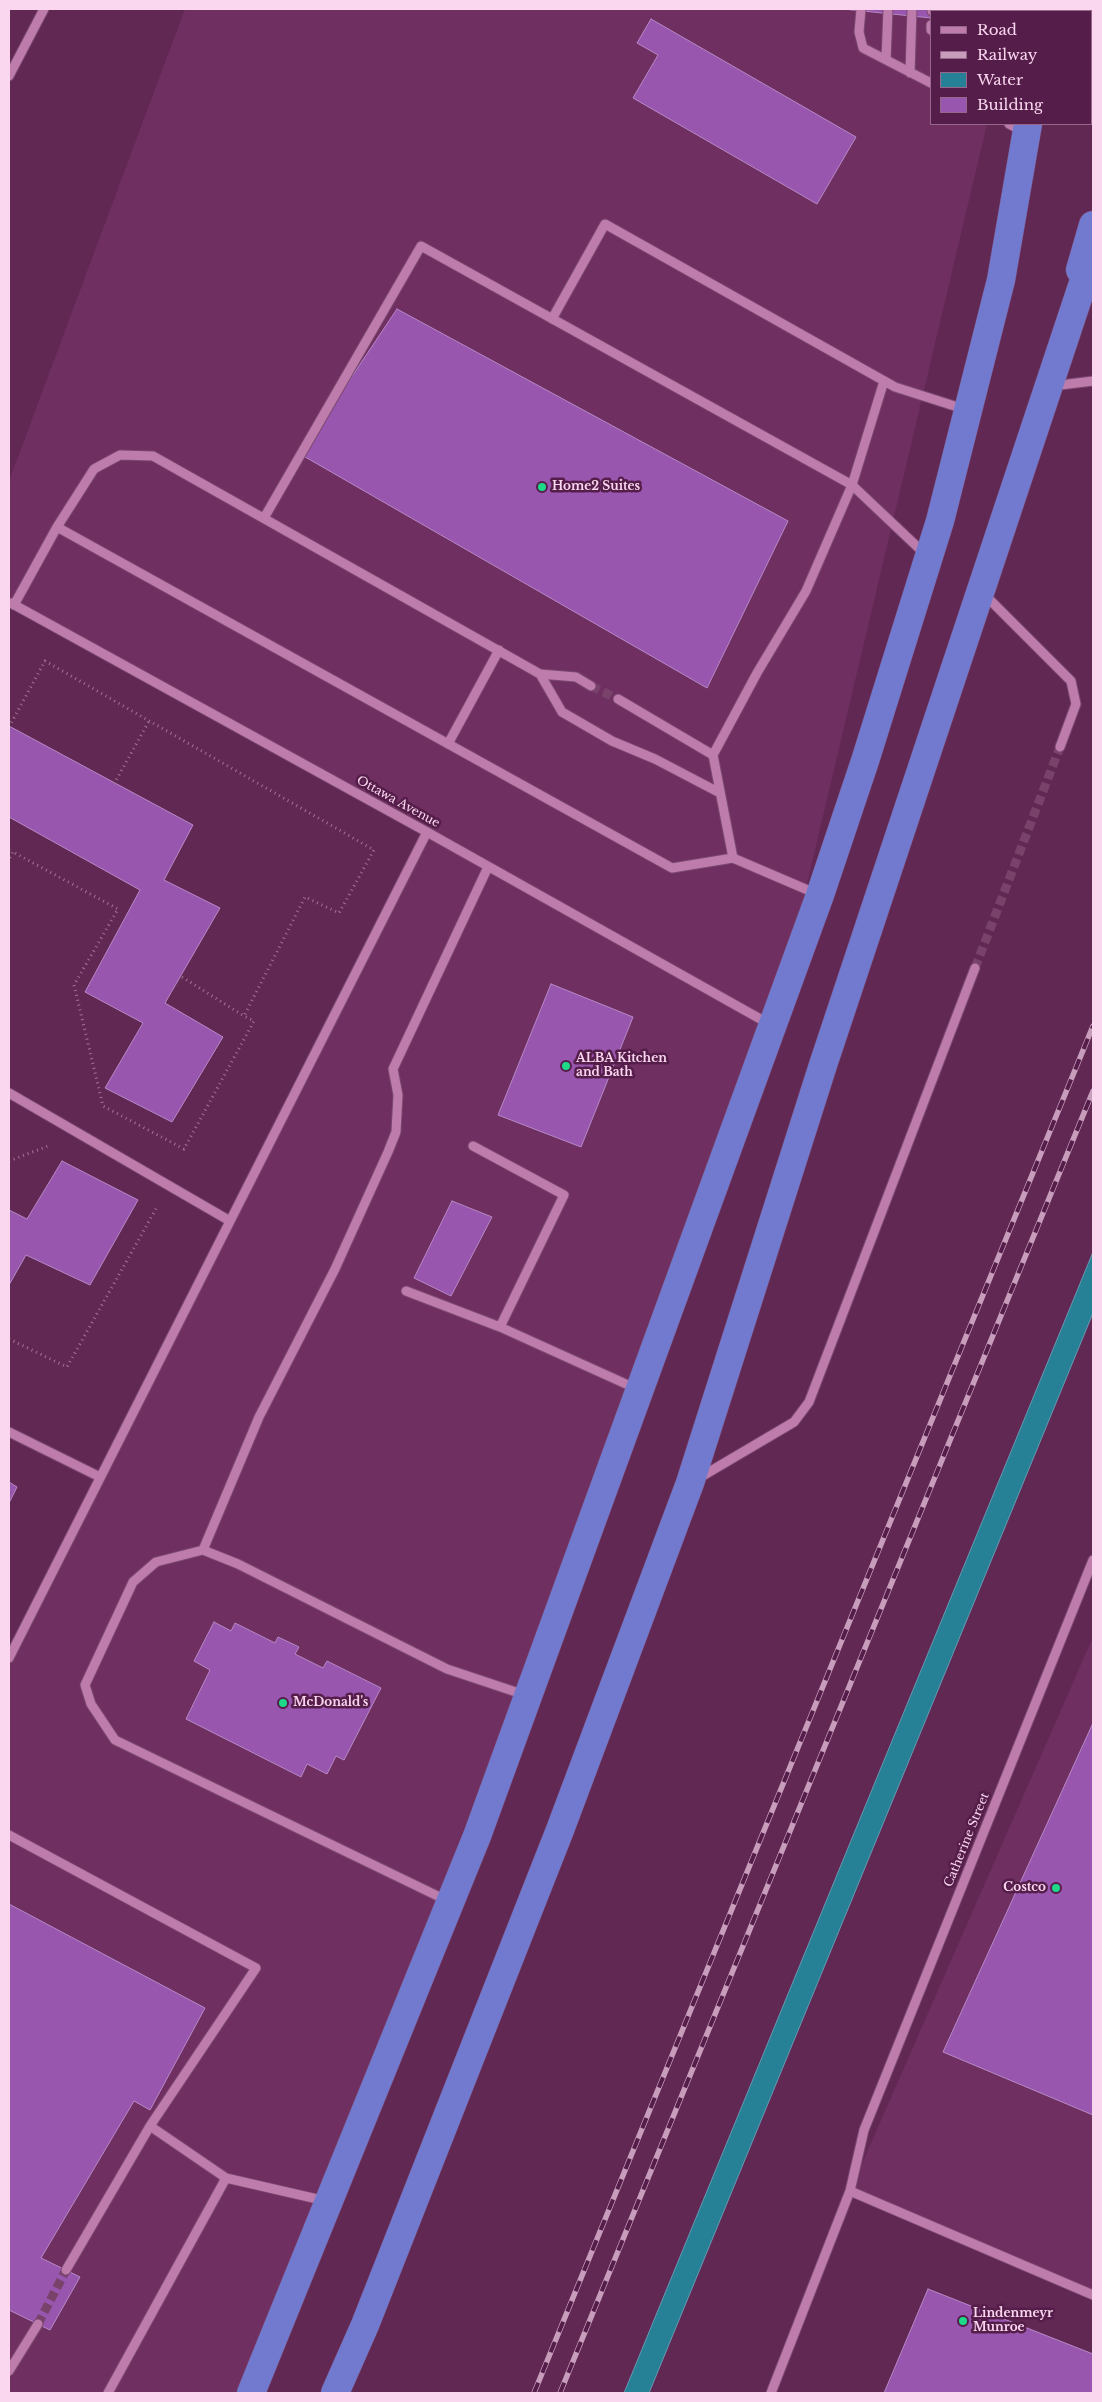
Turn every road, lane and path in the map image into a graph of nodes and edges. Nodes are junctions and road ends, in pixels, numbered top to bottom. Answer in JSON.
{"nodes":[{"id":1,"x":44,"y":9,"type":"edge"},
{"id":2,"x":861,"y":9,"type":"edge"},
{"id":3,"x":888,"y":9,"type":"edge"},
{"id":4,"x":912,"y":9,"type":"edge"},
{"id":5,"x":886,"y":60,"type":"junction"},
{"id":6,"x":910,"y":73,"type":"junction"},
{"id":7,"x":9,"y":76,"type":"edge"},
{"id":8,"x":930,"y":83,"type":"edge"},
{"id":9,"x":1021,"y":127,"type":"edge"},
{"id":10,"x":1093,"y":225,"type":"edge"},
{"id":11,"x":1093,"y":252,"type":"edge"},
{"id":12,"x":552,"y":319,"type":"junction"},
{"id":13,"x":884,"y":380,"type":"junction"},
{"id":14,"x":1093,"y":381,"type":"edge"},
{"id":15,"x":1049,"y":386,"type":"junction"},
{"id":16,"x":968,"y":410,"type":"junction"},
{"id":17,"x":1025,"y":461,"type":"junction"},
{"id":18,"x":852,"y":485,"type":"junction"},
{"id":19,"x":264,"y":518,"type":"junction"},
{"id":20,"x":57,"y":527,"type":"junction"},
{"id":21,"x":929,"y":557,"type":"junction"},
{"id":22,"x":981,"y":591,"type":"junction"},
{"id":23,"x":11,"y":603,"type":"edge"},
{"id":24,"x":499,"y":650,"type":"junction"},
{"id":25,"x":540,"y":674,"type":"junction"},
{"id":26,"x":591,"y":686,"type":"tunnel mouth"},
{"id":27,"x":618,"y":699,"type":"tunnel mouth"},
{"id":28,"x":148,"y":721,"type":"junction"},
{"id":29,"x":9,"y":726,"type":"edge"},
{"id":30,"x":448,"y":744,"type":"junction"},
{"id":31,"x":1060,"y":747,"type":"tunnel mouth"},
{"id":32,"x":713,"y":755,"type":"junction"},
{"id":33,"x":114,"y":784,"type":"dead end"},
{"id":34,"x":720,"y":793,"type":"junction"},
{"id":35,"x":427,"y":832,"type":"junction"},
{"id":36,"x":11,"y":851,"type":"edge"},
{"id":37,"x":733,"y":858,"type":"junction"},
{"id":38,"x":9,"y":859,"type":"edge"},
{"id":39,"x":488,"y":867,"type":"junction"},
{"id":40,"x":820,"y":895,"type":"junction"},
{"id":41,"x":975,"y":968,"type":"tunnel mouth"},
{"id":42,"x":182,"y":977,"type":"dead end"},
{"id":43,"x":244,"y":1016,"type":"junction"},
{"id":44,"x":773,"y":1026,"type":"junction"},
{"id":45,"x":9,"y":1093,"type":"edge"},
{"id":46,"x":56,"y":1142,"type":"dead end"},
{"id":47,"x":473,"y":1146,"type":"dead end"},
{"id":48,"x":9,"y":1161,"type":"edge"},
{"id":49,"x":162,"y":1198,"type":"dead end"},
{"id":50,"x":230,"y":1221,"type":"junction"},
{"id":51,"x":406,"y":1291,"type":"dead end"},
{"id":52,"x":500,"y":1327,"type":"junction"},
{"id":53,"x":9,"y":1338,"type":"edge"},
{"id":54,"x":640,"y":1390,"type":"junction"},
{"id":55,"x":9,"y":1432,"type":"edge"},
{"id":56,"x":100,"y":1477,"type":"junction"},
{"id":57,"x":690,"y":1483,"type":"junction"},
{"id":58,"x":203,"y":1550,"type":"junction"},
{"id":59,"x":1093,"y":1560,"type":"edge"},
{"id":60,"x":9,"y":1658,"type":"edge"},
{"id":61,"x":528,"y":1696,"type":"junction"},
{"id":62,"x":9,"y":1835,"type":"edge"},
{"id":63,"x":450,"y":1902,"type":"junction"},
{"id":64,"x":150,"y":2126,"type":"junction"},
{"id":65,"x":226,"y":2178,"type":"junction"},
{"id":66,"x":850,"y":2190,"type":"junction"},
{"id":67,"x":329,"y":2201,"type":"junction"},
{"id":68,"x":66,"y":2270,"type":"tunnel mouth"},
{"id":69,"x":1093,"y":2295,"type":"edge"},
{"id":70,"x":38,"y":2324,"type":"tunnel mouth"},
{"id":71,"x":9,"y":2371,"type":"edge"},
{"id":72,"x":108,"y":2393,"type":"edge"},
{"id":73,"x":251,"y":2393,"type":"edge"},
{"id":74,"x":335,"y":2393,"type":"edge"},
{"id":75,"x":771,"y":2393,"type":"edge"}],
"edges":[{"from":1,"to":7,"type":"street"},
{"from":2,"to":5,"type":"street"},
{"from":3,"to":5,"type":"street"},
{"from":4,"to":6,"type":"street"},
{"from":5,"to":6,"type":"street"},
{"from":6,"to":8,"type":"street"},
{"from":9,"to":16,"type":"highway"},
{"from":10,"to":17,"type":"highway"},
{"from":11,"to":15,"type":"highway"},
{"from":12,"to":13,"type":"street"},
{"from":12,"to":18,"type":"street"},
{"from":12,"to":19,"type":"street"},
{"from":13,"to":16,"type":"street"},
{"from":13,"to":18,"type":"street"},
{"from":14,"to":15,"type":"street"},
{"from":15,"to":17,"type":"highway"},
{"from":16,"to":21,"type":"highway"},
{"from":17,"to":22,"type":"highway"},
{"from":18,"to":21,"type":"street"},
{"from":18,"to":32,"type":"street"},
{"from":19,"to":20,"type":"street"},
{"from":19,"to":24,"type":"street"},
{"from":20,"to":23,"type":"street"},
{"from":20,"to":30,"type":"street"},
{"from":21,"to":40,"type":"highway"},
{"from":22,"to":31,"type":"street"},
{"from":22,"to":57,"type":"highway"},
{"from":23,"to":35,"type":"street","name":"Ottawa Avenue"},
{"from":24,"to":25,"type":"street"},
{"from":24,"to":30,"type":"street"},
{"from":25,"to":26,"type":"street"},
{"from":25,"to":34,"type":"street"},
{"from":27,"to":32,"type":"street"},
{"from":28,"to":29,"type":"path"},
{"from":28,"to":33,"type":"path"},
{"from":28,"to":43,"type":"path"},
{"from":30,"to":37,"type":"street"},
{"from":32,"to":34,"type":"street"},
{"from":34,"to":37,"type":"street"},
{"from":35,"to":39,"type":"street","name":"Ottawa Avenue"},
{"from":35,"to":50,"type":"street"},
{"from":36,"to":38,"type":"path"},
{"from":36,"to":43,"type":"path"},
{"from":37,"to":40,"type":"street"},
{"from":39,"to":44,"type":"street","name":"Ottawa Avenue"},
{"from":39,"to":58,"type":"street"},
{"from":40,"to":44,"type":"highway"},
{"from":41,"to":57,"type":"street"},
{"from":42,"to":43,"type":"path"},
{"from":44,"to":54,"type":"highway"},
{"from":45,"to":50,"type":"street"},
{"from":46,"to":48,"type":"path"},
{"from":47,"to":52,"type":"street"},
{"from":49,"to":53,"type":"path"},
{"from":50,"to":56,"type":"street"},
{"from":51,"to":52,"type":"street"},
{"from":52,"to":54,"type":"street"},
{"from":54,"to":61,"type":"highway"},
{"from":55,"to":56,"type":"street"},
{"from":56,"to":60,"type":"street"},
{"from":57,"to":74,"type":"highway"},
{"from":58,"to":61,"type":"street"},
{"from":58,"to":63,"type":"street"},
{"from":59,"to":66,"type":"street","name":"Catherine Street"},
{"from":61,"to":63,"type":"highway"},
{"from":62,"to":64,"type":"street"},
{"from":63,"to":67,"type":"highway"},
{"from":64,"to":65,"type":"street"},
{"from":64,"to":68,"type":"street"},
{"from":65,"to":67,"type":"street"},
{"from":65,"to":72,"type":"street"},
{"from":66,"to":69,"type":"street"},
{"from":66,"to":75,"type":"street","name":"Catherine Street"},
{"from":67,"to":73,"type":"highway"},
{"from":70,"to":71,"type":"street"}]}
